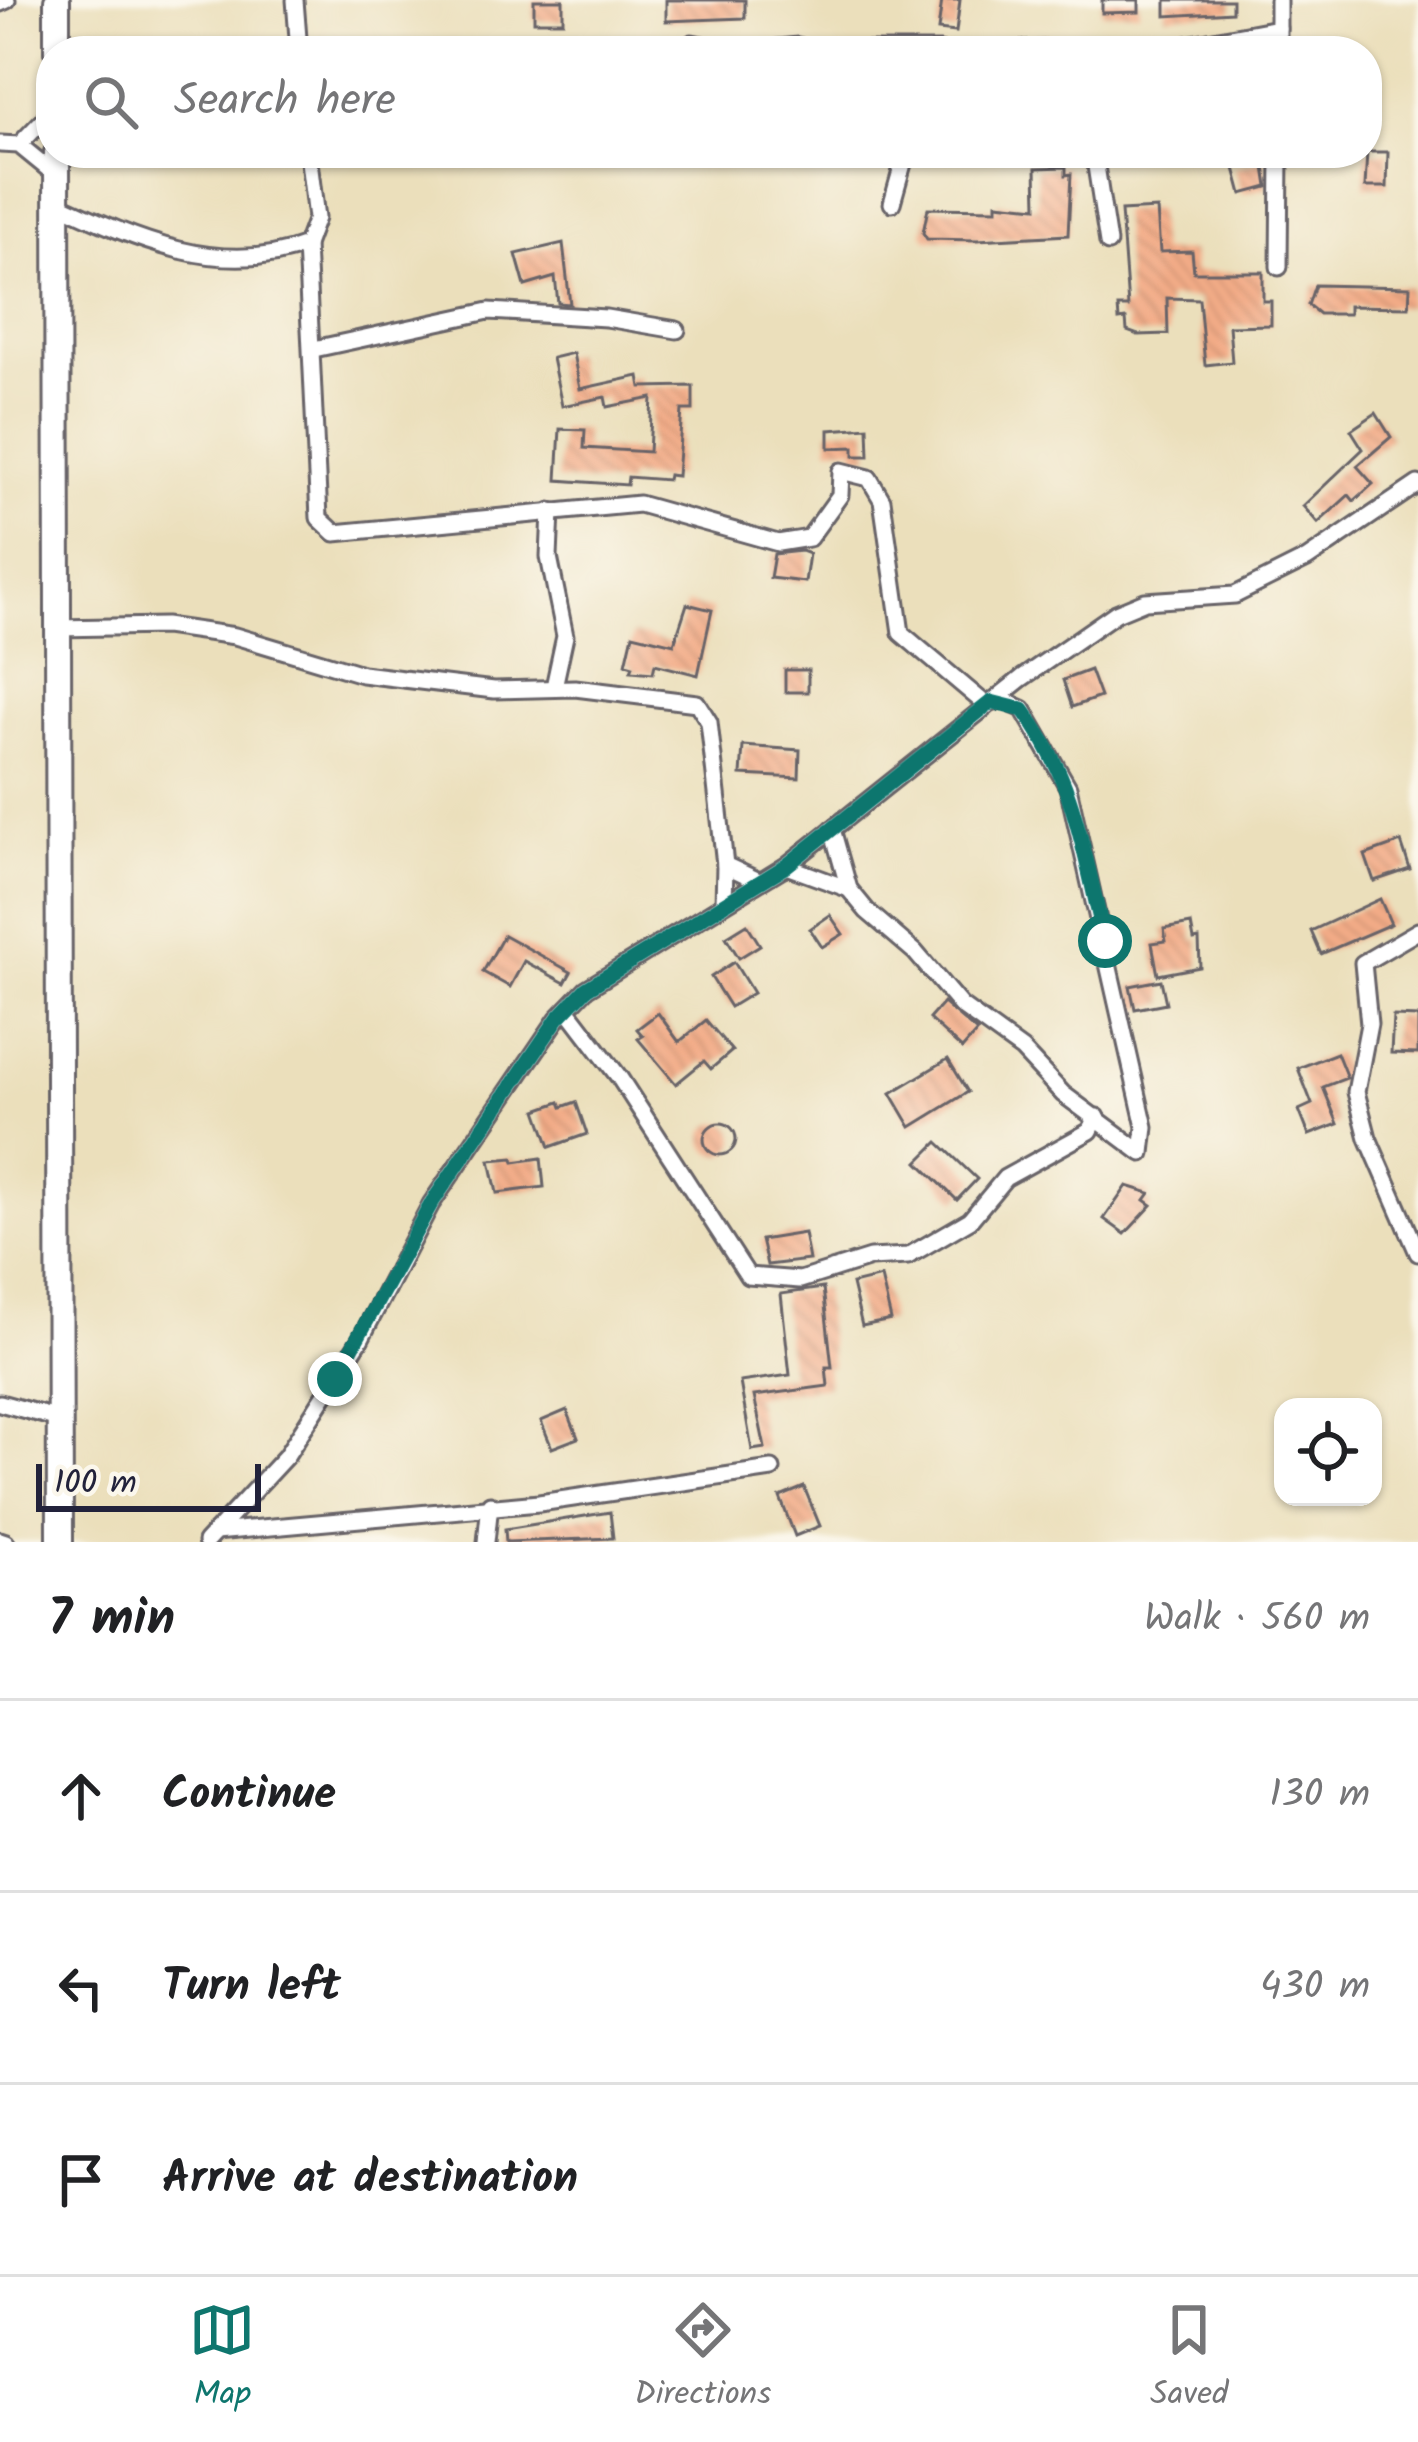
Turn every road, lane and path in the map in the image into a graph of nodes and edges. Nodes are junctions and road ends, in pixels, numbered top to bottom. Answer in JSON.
{"nodes":[{"id":1,"x":57,"y":0,"type":"edge"},
{"id":2,"x":295,"y":0,"type":"edge"},
{"id":3,"x":1278,"y":0,"type":"edge"},
{"id":4,"x":1278,"y":28,"type":"junction"},
{"id":5,"x":57,"y":36,"type":"edge"},
{"id":6,"x":297,"y":36,"type":"edge"},
{"id":7,"x":1235,"y":36,"type":"edge"},
{"id":8,"x":1278,"y":36,"type":"edge"},
{"id":9,"x":36,"y":127,"type":"edge"},
{"id":10,"x":0,"y":144,"type":"edge"},
{"id":11,"x":19,"y":145,"type":"junction"},
{"id":12,"x":36,"y":154,"type":"edge"},
{"id":13,"x":57,"y":168,"type":"edge"},
{"id":14,"x":310,"y":168,"type":"edge"},
{"id":15,"x":902,"y":168,"type":"edge"},
{"id":16,"x":1096,"y":168,"type":"edge"},
{"id":17,"x":1280,"y":168,"type":"edge"},
{"id":18,"x":57,"y":203,"type":"junction"},
{"id":19,"x":892,"y":203,"type":"dead end"},
{"id":20,"x":1108,"y":243,"type":"dead end"},
{"id":21,"x":306,"y":245,"type":"junction"},
{"id":22,"x":1279,"y":267,"type":"dead end"},
{"id":23,"x":677,"y":330,"type":"dead end"},
{"id":24,"x":314,"y":349,"type":"junction"},
{"id":25,"x":1418,"y":484,"type":"edge"},
{"id":26,"x":551,"y":511,"type":"junction"},
{"id":27,"x":57,"y":628,"type":"junction"},
{"id":28,"x":554,"y":687,"type":"junction"},
{"id":29,"x":991,"y":702,"type":"junction"},
{"id":30,"x":832,"y":829,"type":"junction"},
{"id":31,"x":725,"y":865,"type":"junction"},
{"id":32,"x":786,"y":866,"type":"junction"},
{"id":33,"x":759,"y":881,"type":"junction"},
{"id":34,"x":849,"y":889,"type":"junction"},
{"id":35,"x":724,"y":904,"type":"junction"},
{"id":36,"x":1418,"y":931,"type":"edge"},
{"id":37,"x":567,"y":1009,"type":"junction"},
{"id":38,"x":1097,"y":1118,"type":"junction"},
{"id":39,"x":1418,"y":1253,"type":"edge"},
{"id":40,"x":0,"y":1403,"type":"edge"},
{"id":41,"x":58,"y":1419,"type":"junction"},
{"id":42,"x":772,"y":1469,"type":"dead end"},
{"id":43,"x":490,"y":1504,"type":"junction"},
{"id":44,"x":211,"y":1537,"type":"edge"},
{"id":45,"x":60,"y":1542,"type":"edge"},
{"id":46,"x":486,"y":1542,"type":"edge"}],
"edges":[{"from":1,"to":5,"type":"highway"},
{"from":2,"to":6,"type":"street"},
{"from":3,"to":4,"type":"street"},
{"from":4,"to":7,"type":"street"},
{"from":4,"to":8,"type":"street"},
{"from":9,"to":11,"type":"street"},
{"from":10,"to":11,"type":"street"},
{"from":11,"to":12,"type":"street"},
{"from":13,"to":18,"type":"highway"},
{"from":14,"to":21,"type":"street"},
{"from":15,"to":19,"type":"street"},
{"from":16,"to":20,"type":"street"},
{"from":17,"to":22,"type":"street"},
{"from":18,"to":21,"type":"street"},
{"from":18,"to":27,"type":"highway"},
{"from":21,"to":24,"type":"street"},
{"from":23,"to":24,"type":"street"},
{"from":24,"to":26,"type":"street"},
{"from":25,"to":29,"type":"street"},
{"from":26,"to":28,"type":"street"},
{"from":26,"to":29,"type":"street"},
{"from":27,"to":28,"type":"street"},
{"from":27,"to":41,"type":"highway"},
{"from":28,"to":31,"type":"street"},
{"from":29,"to":30,"type":"street"},
{"from":29,"to":38,"type":"street"},
{"from":30,"to":32,"type":"street"},
{"from":30,"to":34,"type":"street"},
{"from":31,"to":33,"type":"street"},
{"from":31,"to":35,"type":"street"},
{"from":32,"to":33,"type":"street"},
{"from":32,"to":34,"type":"street"},
{"from":33,"to":35,"type":"street"},
{"from":34,"to":38,"type":"street"},
{"from":35,"to":37,"type":"street"},
{"from":36,"to":39,"type":"street"},
{"from":37,"to":38,"type":"street"},
{"from":37,"to":44,"type":"street"},
{"from":40,"to":41,"type":"street"},
{"from":41,"to":45,"type":"highway"},
{"from":42,"to":43,"type":"street"},
{"from":43,"to":44,"type":"street"},
{"from":43,"to":46,"type":"street"}]}
